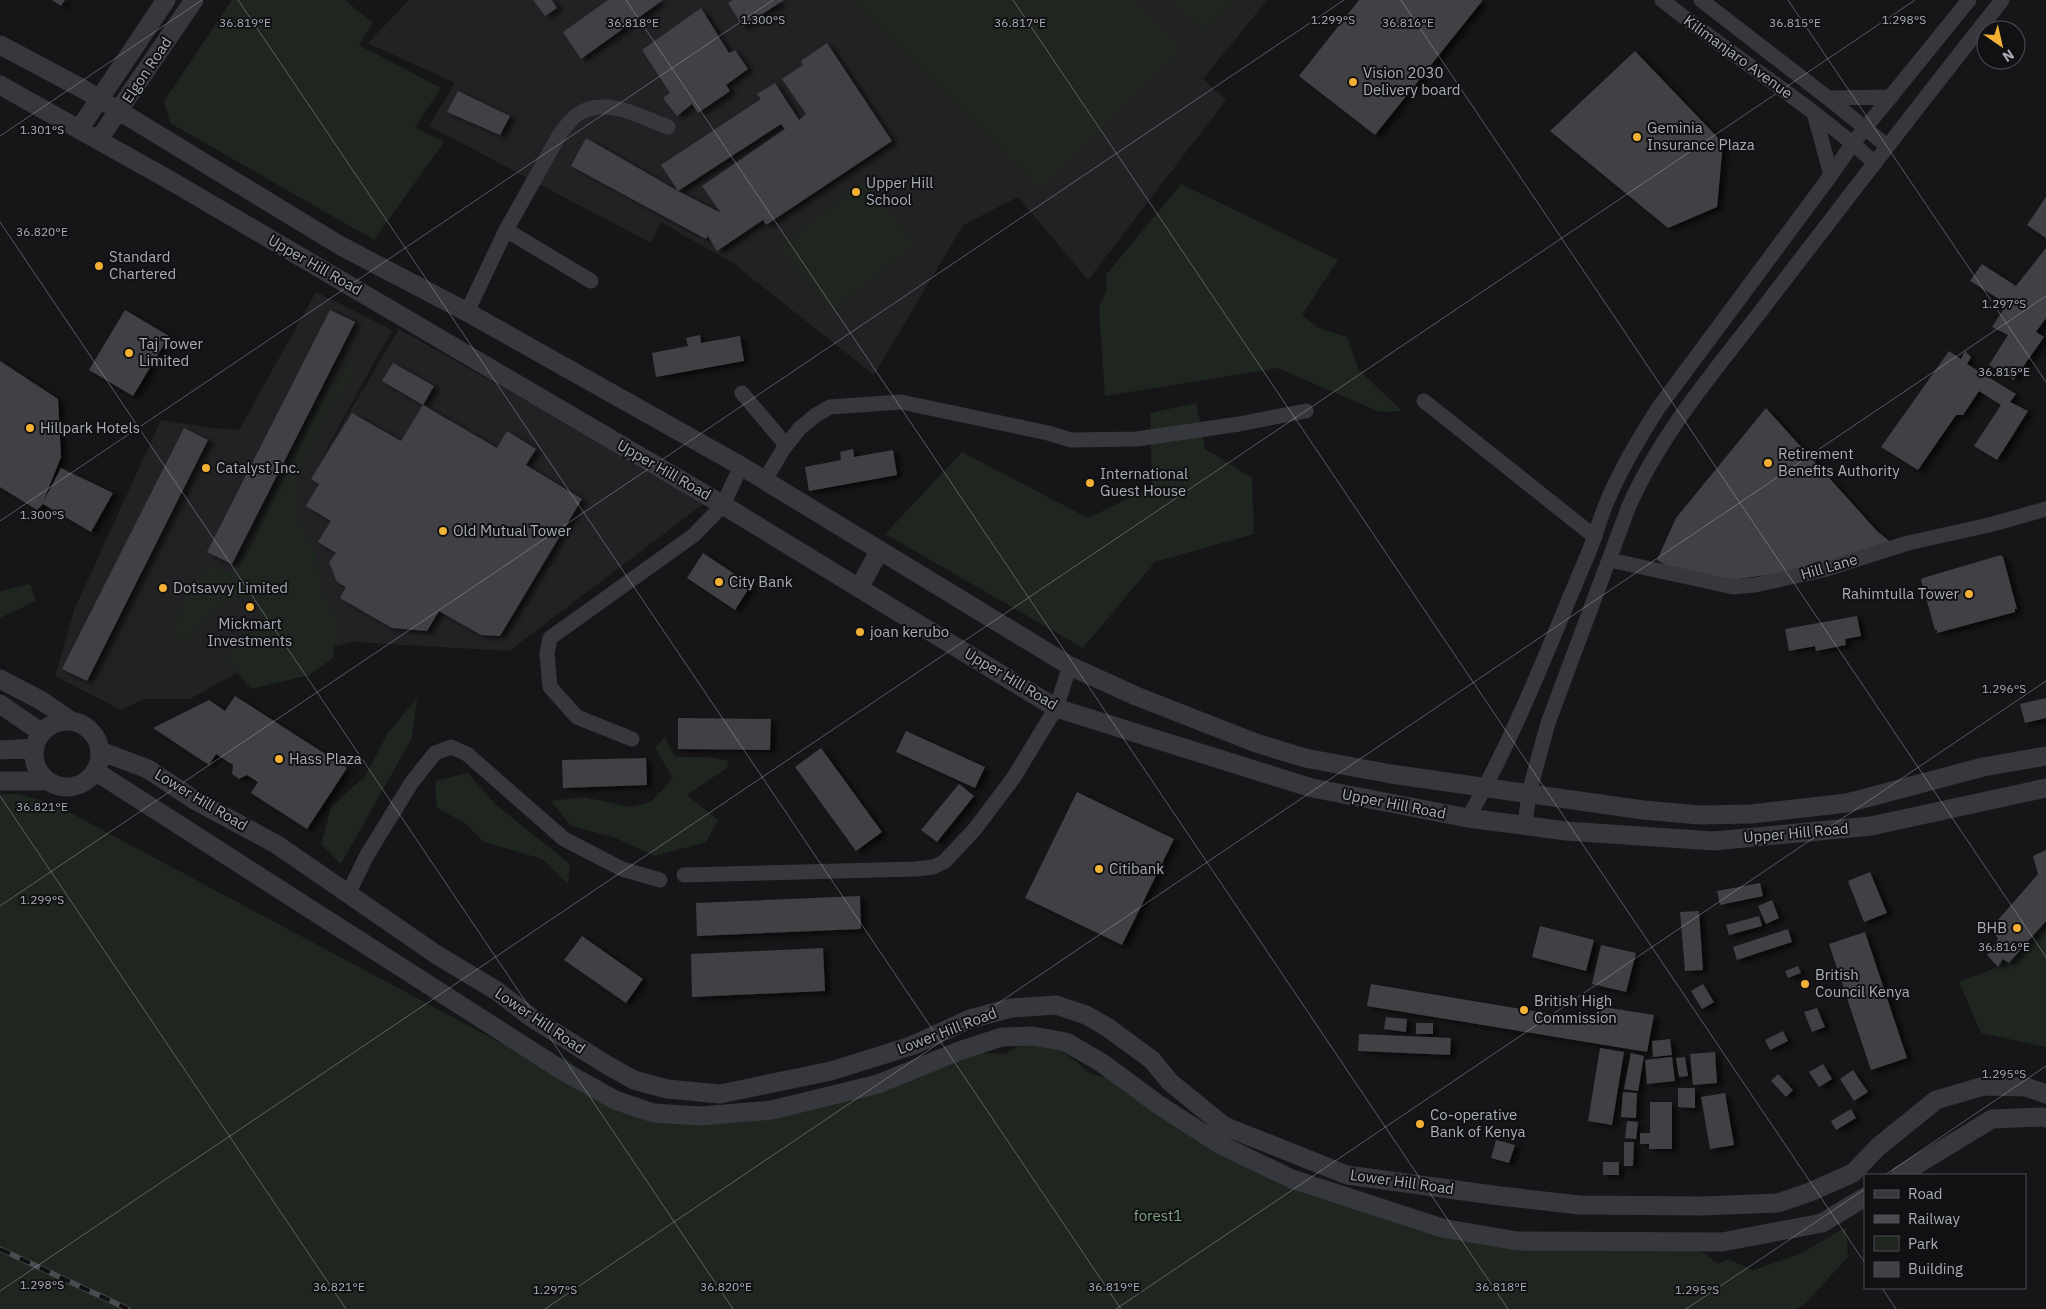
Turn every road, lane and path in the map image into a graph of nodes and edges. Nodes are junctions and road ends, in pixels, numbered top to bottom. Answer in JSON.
{"nodes":[{"id":1,"x":166,"y":0,"type":"edge"},
{"id":2,"x":194,"y":0,"type":"edge"},
{"id":3,"x":1662,"y":0,"type":"edge"},
{"id":4,"x":1701,"y":0,"type":"edge"},
{"id":5,"x":1969,"y":0,"type":"edge"},
{"id":6,"x":2002,"y":0,"type":"edge"},
{"id":7,"x":0,"y":45,"type":"edge"},
{"id":8,"x":0,"y":85,"type":"edge"},
{"id":9,"x":1891,"y":97,"type":"junction"},
{"id":10,"x":1828,"y":98,"type":"junction"},
{"id":11,"x":101,"y":100,"type":"junction"},
{"id":12,"x":119,"y":112,"type":"junction"},
{"id":13,"x":1814,"y":113,"type":"junction"},
{"id":14,"x":668,"y":127,"type":"dead end"},
{"id":15,"x":80,"y":128,"type":"junction"},
{"id":16,"x":1865,"y":128,"type":"junction"},
{"id":17,"x":99,"y":139,"type":"junction"},
{"id":18,"x":1853,"y":143,"type":"junction"},
{"id":19,"x":1887,"y":146,"type":"junction"},
{"id":20,"x":1875,"y":163,"type":"junction"},
{"id":21,"x":1831,"y":175,"type":"junction"},
{"id":22,"x":506,"y":230,"type":"junction"},
{"id":23,"x":592,"y":281,"type":"dead end"},
{"id":24,"x":467,"y":312,"type":"junction"},
{"id":25,"x":742,"y":393,"type":"dead end"},
{"id":26,"x":1424,"y":401,"type":"dead end"},
{"id":27,"x":1306,"y":411,"type":"dead end"},
{"id":28,"x":786,"y":446,"type":"junction"},
{"id":29,"x":742,"y":466,"type":"junction"},
{"id":30,"x":765,"y":480,"type":"junction"},
{"id":31,"x":723,"y":505,"type":"junction"},
{"id":32,"x":2046,"y":509,"type":"edge"},
{"id":33,"x":1595,"y":537,"type":"junction"},
{"id":34,"x":880,"y":550,"type":"junction"},
{"id":35,"x":1610,"y":560,"type":"junction"},
{"id":36,"x":859,"y":588,"type":"junction"},
{"id":37,"x":1070,"y":666,"type":"junction"},
{"id":38,"x":0,"y":679,"type":"edge"},
{"id":39,"x":0,"y":704,"type":"edge"},
{"id":40,"x":1056,"y":708,"type":"junction"},
{"id":41,"x":71,"y":721,"type":"junction"},
{"id":42,"x":632,"y":739,"type":"dead end"},
{"id":43,"x":38,"y":740,"type":"junction"},
{"id":44,"x":0,"y":750,"type":"edge"},
{"id":45,"x":100,"y":751,"type":"junction"},
{"id":46,"x":2046,"y":756,"type":"edge"},
{"id":47,"x":95,"y":771,"type":"junction"},
{"id":48,"x":0,"y":781,"type":"edge"},
{"id":49,"x":48,"y":781,"type":"junction"},
{"id":50,"x":1486,"y":787,"type":"junction"},
{"id":51,"x":2046,"y":788,"type":"edge"},
{"id":52,"x":1528,"y":793,"type":"junction"},
{"id":53,"x":1468,"y":818,"type":"junction"},
{"id":54,"x":1525,"y":825,"type":"junction"},
{"id":55,"x":684,"y":874,"type":"dead end"},
{"id":56,"x":660,"y":880,"type":"dead end"},
{"id":57,"x":348,"y":894,"type":"junction"},
{"id":58,"x":2046,"y":1094,"type":"edge"},
{"id":59,"x":2046,"y":1118,"type":"edge"},
{"id":60,"x":1902,"y":1174,"type":"edge"},
{"id":61,"x":1864,"y":1198,"type":"edge"}],
"edges":[{"from":1,"to":11,"type":"street","name":"Elgon Road"},
{"from":2,"to":12,"type":"street","name":"Elgon Road"},
{"from":3,"to":13,"type":"street","name":"Kilimanjaro Avenue"},
{"from":4,"to":10,"type":"street","name":"Kilimanjaro Avenue"},
{"from":5,"to":9,"type":"street"},
{"from":6,"to":19,"type":"street"},
{"from":7,"to":11,"type":"street","name":"Upper Hill Road"},
{"from":8,"to":15,"type":"street","name":"Upper Hill Road"},
{"from":9,"to":10,"type":"street"},
{"from":9,"to":16,"type":"street"},
{"from":10,"to":16,"type":"street","name":"Kilimanjaro Avenue"},
{"from":11,"to":12,"type":"street","name":"Upper Hill Road"},
{"from":11,"to":15,"type":"street","name":"Elgon Road"},
{"from":12,"to":17,"type":"street","name":"Elgon Road"},
{"from":12,"to":24,"type":"street","name":"Upper Hill Road"},
{"from":13,"to":18,"type":"street","name":"Kilimanjaro Avenue"},
{"from":13,"to":21,"type":"street"},
{"from":14,"to":22,"type":"street"},
{"from":15,"to":17,"type":"street","name":"Upper Hill Road"},
{"from":16,"to":18,"type":"street"},
{"from":16,"to":19,"type":"street","name":"Kilimanjaro Avenue"},
{"from":17,"to":31,"type":"street","name":"Upper Hill Road"},
{"from":18,"to":20,"type":"street","name":"Kilimanjaro Avenue"},
{"from":18,"to":21,"type":"street"},
{"from":19,"to":20,"type":"street"},
{"from":20,"to":35,"type":"street"},
{"from":21,"to":33,"type":"street"},
{"from":22,"to":23,"type":"street"},
{"from":22,"to":24,"type":"street"},
{"from":24,"to":29,"type":"street","name":"Upper Hill Road"},
{"from":25,"to":28,"type":"street"},
{"from":26,"to":33,"type":"street"},
{"from":27,"to":28,"type":"street"},
{"from":28,"to":30,"type":"street"},
{"from":29,"to":30,"type":"street","name":"Upper Hill Road"},
{"from":29,"to":31,"type":"street"},
{"from":30,"to":34,"type":"street","name":"Upper Hill Road"},
{"from":31,"to":36,"type":"street","name":"Upper Hill Road"},
{"from":31,"to":42,"type":"street"},
{"from":32,"to":35,"type":"street","name":"Hill Lane"},
{"from":33,"to":50,"type":"street"},
{"from":34,"to":36,"type":"street"},
{"from":34,"to":37,"type":"street","name":"Upper Hill Road"},
{"from":35,"to":52,"type":"street"},
{"from":36,"to":40,"type":"street","name":"Upper Hill Road"},
{"from":37,"to":40,"type":"street"},
{"from":37,"to":50,"type":"street","name":"Upper Hill Road"},
{"from":38,"to":41,"type":"street"},
{"from":39,"to":43,"type":"street"},
{"from":40,"to":53,"type":"street","name":"Upper Hill Road"},
{"from":40,"to":55,"type":"street"},
{"from":41,"to":43,"type":"street"},
{"from":41,"to":45,"type":"street"},
{"from":43,"to":44,"type":"street"},
{"from":43,"to":49,"type":"street"},
{"from":45,"to":47,"type":"street"},
{"from":45,"to":57,"type":"street","name":"Lower Hill Road"},
{"from":46,"to":52,"type":"street","name":"Upper Hill Road"},
{"from":47,"to":49,"type":"street"},
{"from":47,"to":61,"type":"street","name":"Lower Hill Road"},
{"from":48,"to":49,"type":"street"},
{"from":50,"to":52,"type":"street","name":"Upper Hill Road"},
{"from":50,"to":53,"type":"street"},
{"from":51,"to":54,"type":"street","name":"Upper Hill Road"},
{"from":52,"to":54,"type":"street"},
{"from":53,"to":54,"type":"street","name":"Upper Hill Road"},
{"from":56,"to":57,"type":"street"},
{"from":57,"to":58,"type":"street","name":"Lower Hill Road"},
{"from":59,"to":60,"type":"street"}]}
